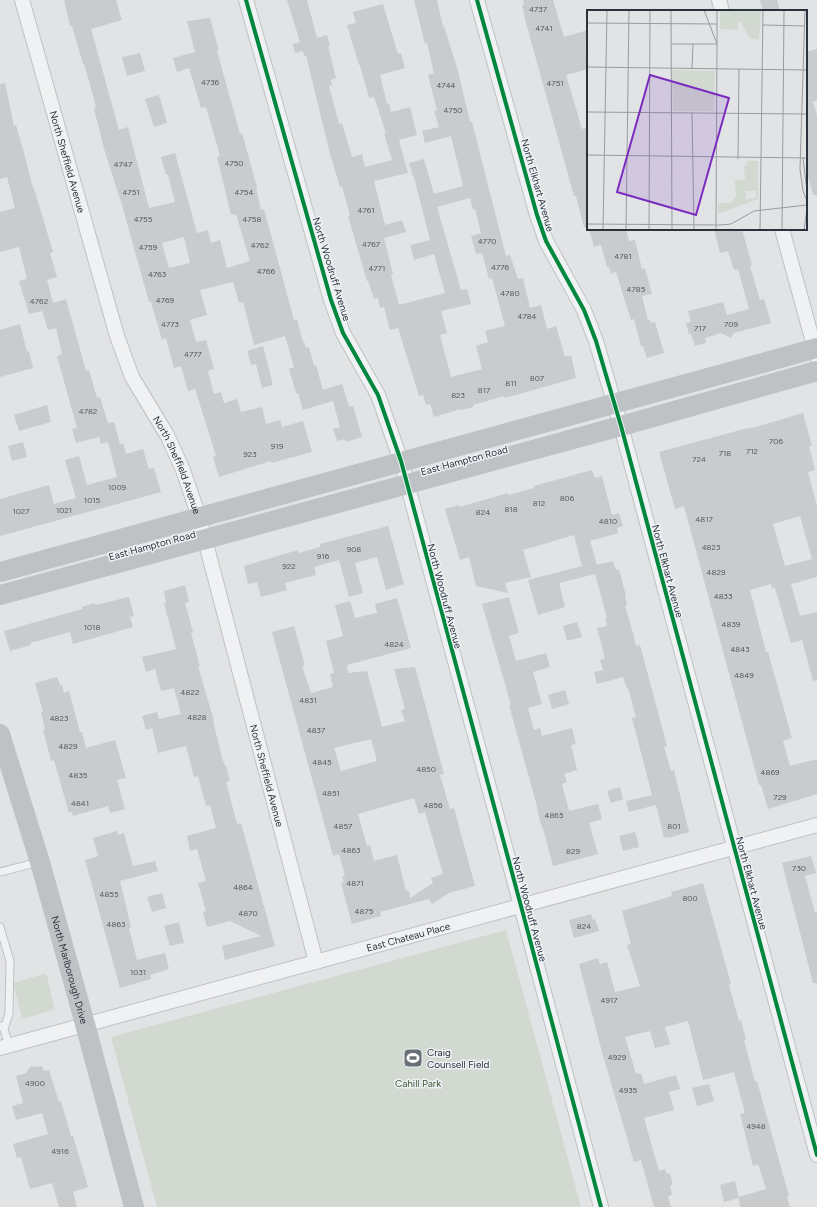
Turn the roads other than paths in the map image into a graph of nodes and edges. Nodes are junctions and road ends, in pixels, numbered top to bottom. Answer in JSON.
{"nodes":[{"id":1,"x":22,"y":0,"type":"edge"},
{"id":2,"x":246,"y":0,"type":"edge"},
{"id":3,"x":477,"y":0,"type":"edge"},
{"id":4,"x":719,"y":0,"type":"edge"},
{"id":5,"x":722,"y":10,"type":"edge"},
{"id":6,"x":782,"y":230,"type":"edge"},
{"id":7,"x":816,"y":351,"type":"edge"},
{"id":8,"x":817,"y":370,"type":"edge"},
{"id":9,"x":614,"y":403,"type":"junction"},
{"id":10,"x":621,"y":426,"type":"junction"},
{"id":11,"x":401,"y":461,"type":"junction"},
{"id":12,"x":406,"y":483,"type":"junction"},
{"id":13,"x":200,"y":517,"type":"junction"},
{"id":14,"x":206,"y":539,"type":"junction"},
{"id":15,"x":0,"y":572,"type":"edge"},
{"id":16,"x":0,"y":594,"type":"edge"},
{"id":17,"x":0,"y":734,"type":"edge"},
{"id":18,"x":817,"y":825,"type":"edge"},
{"id":19,"x":734,"y":847,"type":"junction"},
{"id":20,"x":40,"y":862,"type":"junction"},
{"id":21,"x":0,"y":872,"type":"edge"},
{"id":22,"x":521,"y":906,"type":"junction"},
{"id":23,"x":0,"y":927,"type":"edge"},
{"id":24,"x":316,"y":962,"type":"junction"},
{"id":25,"x":85,"y":1024,"type":"junction"},
{"id":26,"x":2,"y":1027,"type":"edge"},
{"id":27,"x":4,"y":1047,"type":"edge"},
{"id":28,"x":817,"y":1155,"type":"edge"},
{"id":29,"x":134,"y":1207,"type":"edge"},
{"id":30,"x":601,"y":1207,"type":"edge"}],
"edges":[{"from":1,"to":13,"type":"street","name":"North Sheffield Avenue"},
{"from":2,"to":11,"type":"street","name":"North Woodruff Avenue"},
{"from":3,"to":9,"type":"street","name":"North Elkhart Avenue"},
{"from":4,"to":5,"type":"street"},
{"from":6,"to":7,"type":"street"},
{"from":7,"to":9,"type":"main road","name":"East Hampton Road"},
{"from":8,"to":10,"type":"main road","name":"East Hampton Road"},
{"from":9,"to":10,"type":"street","name":"North Elkhart Avenue"},
{"from":9,"to":11,"type":"main road","name":"East Hampton Road"},
{"from":10,"to":12,"type":"main road","name":"East Hampton Road"},
{"from":10,"to":19,"type":"street","name":"North Elkhart Avenue"},
{"from":11,"to":12,"type":"street","name":"North Woodruff Avenue"},
{"from":11,"to":13,"type":"main road","name":"East Hampton Road"},
{"from":12,"to":14,"type":"main road","name":"East Hampton Road"},
{"from":12,"to":22,"type":"street","name":"North Woodruff Avenue"},
{"from":13,"to":14,"type":"street","name":"North Sheffield Avenue"},
{"from":13,"to":15,"type":"main road","name":"East Hampton Road"},
{"from":14,"to":16,"type":"main road","name":"East Hampton Road"},
{"from":14,"to":24,"type":"street","name":"North Sheffield Avenue"},
{"from":17,"to":20,"type":"main road","name":"North Marlborough Drive"},
{"from":18,"to":19,"type":"street","name":"East Chateau Place"},
{"from":19,"to":22,"type":"street","name":"East Chateau Place"},
{"from":19,"to":28,"type":"street","name":"North Elkhart Avenue"},
{"from":20,"to":21,"type":"lane"},
{"from":20,"to":25,"type":"main road","name":"North Marlborough Drive"},
{"from":22,"to":24,"type":"street","name":"East Chateau Place"},
{"from":22,"to":30,"type":"street","name":"North Woodruff Avenue"},
{"from":23,"to":26,"type":"lane"},
{"from":24,"to":25,"type":"street","name":"East Chateau Place"},
{"from":25,"to":27,"type":"street","name":"East Chateau Place"},
{"from":25,"to":29,"type":"main road","name":"North Marlborough Drive"},
{"from":26,"to":27,"type":"lane"}]}
